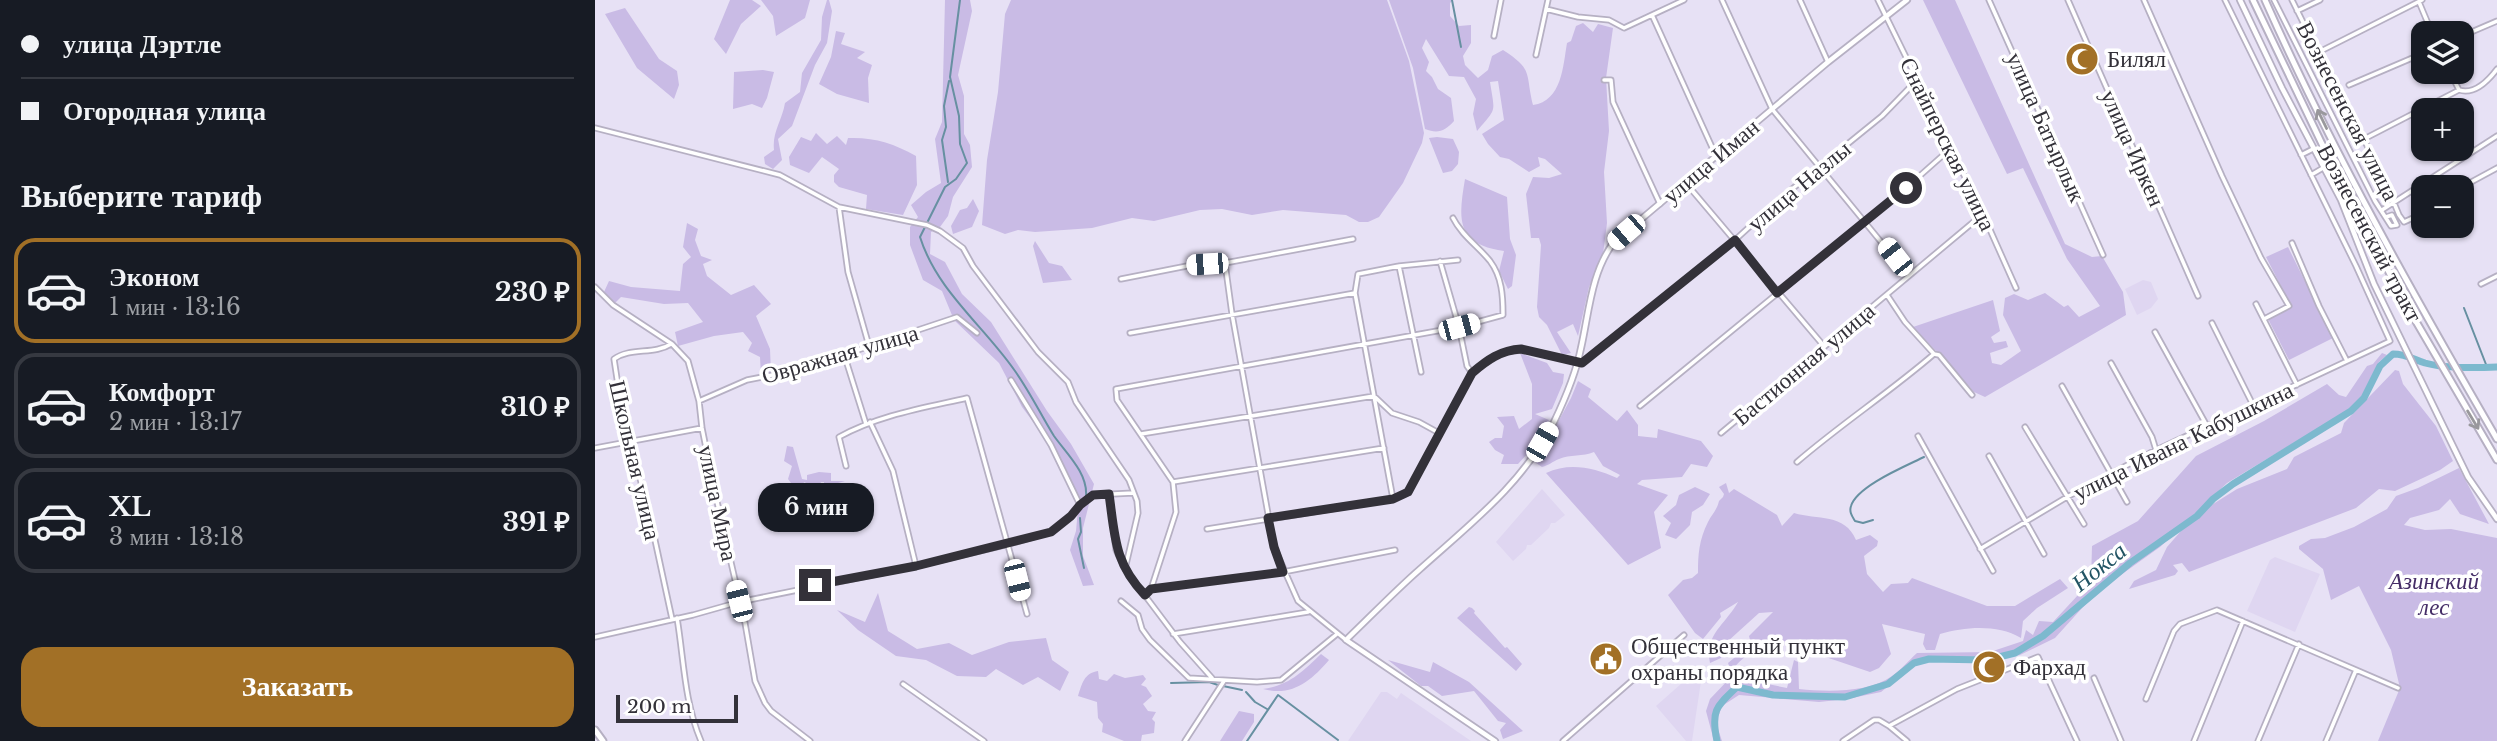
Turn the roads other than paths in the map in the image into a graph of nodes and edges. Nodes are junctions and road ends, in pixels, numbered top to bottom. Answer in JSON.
{"nodes":[{"id":1,"x":1501,"y":0,"type":"edge"},
{"id":2,"x":1548,"y":0,"type":"edge"},
{"id":3,"x":1684,"y":0,"type":"edge"},
{"id":4,"x":1722,"y":0,"type":"edge"},
{"id":5,"x":1800,"y":0,"type":"edge"},
{"id":6,"x":1878,"y":0,"type":"edge"},
{"id":7,"x":1907,"y":0,"type":"edge"},
{"id":8,"x":1989,"y":0,"type":"edge"},
{"id":9,"x":2068,"y":0,"type":"edge"},
{"id":10,"x":2144,"y":0,"type":"edge"},
{"id":11,"x":2225,"y":0,"type":"edge"},
{"id":12,"x":2240,"y":0,"type":"edge"},
{"id":13,"x":2253,"y":0,"type":"edge"},
{"id":14,"x":2265,"y":0,"type":"edge"},
{"id":15,"x":2274,"y":0,"type":"edge"},
{"id":16,"x":2292,"y":0,"type":"edge"},
{"id":17,"x":2320,"y":0,"type":"edge"},
{"id":18,"x":2420,"y":1,"type":"edge"},
{"id":19,"x":1546,"y":9,"type":"junction"},
{"id":20,"x":2297,"y":11,"type":"junction"},
{"id":21,"x":1651,"y":15,"type":"junction"},
{"id":22,"x":1886,"y":17,"type":"junction"},
{"id":23,"x":2497,"y":20,"type":"edge"},
{"id":24,"x":2428,"y":21,"type":"edge"},
{"id":25,"x":2474,"y":31,"type":"edge"},
{"id":26,"x":1494,"y":36,"type":"dead end"},
{"id":27,"x":2317,"y":53,"type":"junction"},
{"id":28,"x":1536,"y":55,"type":"dead end"},
{"id":29,"x":2411,"y":59,"type":"edge"},
{"id":30,"x":1828,"y":62,"type":"junction"},
{"id":31,"x":2497,"y":69,"type":"edge"},
{"id":32,"x":1918,"y":79,"type":"junction"},
{"id":33,"x":1604,"y":80,"type":"dead end"},
{"id":34,"x":2456,"y":84,"type":"edge"},
{"id":35,"x":2349,"y":85,"type":"dead end"},
{"id":36,"x":2459,"y":90,"type":"junction"},
{"id":37,"x":1772,"y":109,"type":"junction"},
{"id":38,"x":595,"y":128,"type":"edge"},
{"id":39,"x":2497,"y":136,"type":"edge"},
{"id":40,"x":2364,"y":139,"type":"junction"},
{"id":41,"x":1950,"y":149,"type":"junction"},
{"id":42,"x":2313,"y":149,"type":"junction"},
{"id":43,"x":2301,"y":155,"type":"junction"},
{"id":44,"x":1716,"y":156,"type":"junction"},
{"id":45,"x":1820,"y":166,"type":"junction"},
{"id":46,"x":2323,"y":168,"type":"junction"},
{"id":47,"x":2497,"y":168,"type":"edge"},
{"id":48,"x":2311,"y":175,"type":"junction"},
{"id":49,"x":2474,"y":180,"type":"edge"},
{"id":50,"x":1685,"y":182,"type":"junction"},
{"id":51,"x":2395,"y":203,"type":"junction"},
{"id":52,"x":1660,"y":204,"type":"junction"},
{"id":53,"x":839,"y":207,"type":"junction"},
{"id":54,"x":2382,"y":210,"type":"junction"},
{"id":55,"x":1983,"y":214,"type":"junction"},
{"id":56,"x":2386,"y":217,"type":"dead end"},
{"id":57,"x":1453,"y":218,"type":"dead end"},
{"id":58,"x":2411,"y":219,"type":"edge"},
{"id":59,"x":1865,"y":220,"type":"junction"},
{"id":60,"x":1353,"y":239,"type":"dead end"},
{"id":61,"x":1735,"y":240,"type":"junction"},
{"id":62,"x":2292,"y":243,"type":"dead end"},
{"id":63,"x":2103,"y":255,"type":"dead end"},
{"id":64,"x":1458,"y":260,"type":"dead end"},
{"id":65,"x":1440,"y":261,"type":"junction"},
{"id":66,"x":1225,"y":263,"type":"junction"},
{"id":67,"x":1399,"y":266,"type":"junction"},
{"id":68,"x":1909,"y":276,"type":"junction"},
{"id":69,"x":2497,"y":276,"type":"edge"},
{"id":70,"x":1121,"y":279,"type":"dead end"},
{"id":71,"x":2481,"y":284,"type":"dead end"},
{"id":72,"x":595,"y":287,"type":"edge"},
{"id":73,"x":2016,"y":288,"type":"dead end"},
{"id":74,"x":1355,"y":293,"type":"junction"},
{"id":75,"x":1777,"y":293,"type":"junction"},
{"id":76,"x":1887,"y":295,"type":"junction"},
{"id":77,"x":2198,"y":296,"type":"dead end"},
{"id":78,"x":2256,"y":304,"type":"dead end"},
{"id":79,"x":1232,"y":314,"type":"junction"},
{"id":80,"x":2264,"y":319,"type":"junction"},
{"id":81,"x":2212,"y":323,"type":"dead end"},
{"id":82,"x":1459,"y":327,"type":"junction"},
{"id":83,"x":2155,"y":332,"type":"dead end"},
{"id":84,"x":977,"y":333,"type":"dead end"},
{"id":85,"x":1130,"y":333,"type":"dead end"},
{"id":86,"x":1413,"y":334,"type":"junction"},
{"id":87,"x":1364,"y":343,"type":"junction"},
{"id":88,"x":672,"y":344,"type":"junction"},
{"id":89,"x":1823,"y":345,"type":"junction"},
{"id":90,"x":869,"y":346,"type":"junction"},
{"id":91,"x":844,"y":354,"type":"junction"},
{"id":92,"x":1934,"y":354,"type":"junction"},
{"id":93,"x":2346,"y":359,"type":"junction"},
{"id":94,"x":1577,"y":363,"type":"junction"},
{"id":95,"x":2111,"y":363,"type":"dead end"},
{"id":96,"x":1243,"y":365,"type":"junction"},
{"id":97,"x":1421,"y":372,"type":"dead end"},
{"id":98,"x":1472,"y":373,"type":"junction"},
{"id":99,"x":1011,"y":380,"type":"dead end"},
{"id":100,"x":2297,"y":385,"type":"junction"},
{"id":101,"x":2062,"y":386,"type":"dead end"},
{"id":102,"x":1972,"y":395,"type":"dead end"},
{"id":103,"x":1374,"y":396,"type":"junction"},
{"id":104,"x":699,"y":401,"type":"junction"},
{"id":105,"x":2253,"y":405,"type":"junction"},
{"id":106,"x":1640,"y":406,"type":"dead end"},
{"id":107,"x":1250,"y":417,"type":"junction"},
{"id":108,"x":868,"y":423,"type":"junction"},
{"id":109,"x":2207,"y":426,"type":"junction"},
{"id":110,"x":2025,"y":427,"type":"dead end"},
{"id":111,"x":702,"y":428,"type":"junction"},
{"id":112,"x":1439,"y":433,"type":"junction"},
{"id":113,"x":1721,"y":433,"type":"dead end"},
{"id":114,"x":1141,"y":434,"type":"junction"},
{"id":115,"x":1918,"y":436,"type":"dead end"},
{"id":116,"x":2497,"y":439,"type":"edge"},
{"id":117,"x":632,"y":442,"type":"junction"},
{"id":118,"x":595,"y":447,"type":"edge"},
{"id":119,"x":1384,"y":448,"type":"junction"},
{"id":120,"x":2156,"y":450,"type":"junction"},
{"id":121,"x":1989,"y":456,"type":"dead end"},
{"id":122,"x":2497,"y":460,"type":"edge"},
{"id":123,"x":1797,"y":462,"type":"dead end"},
{"id":124,"x":846,"y":466,"type":"dead end"},
{"id":125,"x":1259,"y":467,"type":"junction"},
{"id":126,"x":2111,"y":474,"type":"junction"},
{"id":127,"x":1173,"y":482,"type":"junction"},
{"id":128,"x":1133,"y":493,"type":"junction"},
{"id":129,"x":1109,"y":494,"type":"junction"},
{"id":130,"x":2067,"y":497,"type":"junction"},
{"id":131,"x":1393,"y":499,"type":"junction"},
{"id":132,"x":2127,"y":502,"type":"dead end"},
{"id":133,"x":1080,"y":505,"type":"junction"},
{"id":134,"x":1268,"y":518,"type":"junction"},
{"id":135,"x":2497,"y":519,"type":"edge"},
{"id":136,"x":2025,"y":521,"type":"junction"},
{"id":137,"x":2084,"y":524,"type":"dead end"},
{"id":138,"x":1207,"y":528,"type":"dead end"},
{"id":139,"x":1009,"y":544,"type":"junction"},
{"id":140,"x":1979,"y":549,"type":"junction"},
{"id":141,"x":1395,"y":550,"type":"dead end"},
{"id":142,"x":2044,"y":554,"type":"dead end"},
{"id":143,"x":916,"y":566,"type":"junction"},
{"id":144,"x":1125,"y":569,"type":"junction"},
{"id":145,"x":1993,"y":571,"type":"dead end"},
{"id":146,"x":1283,"y":572,"type":"junction"},
{"id":147,"x":1151,"y":589,"type":"junction"},
{"id":148,"x":1145,"y":595,"type":"junction"},
{"id":149,"x":739,"y":601,"type":"junction"},
{"id":150,"x":1121,"y":601,"type":"dead end"},
{"id":151,"x":1308,"y":611,"type":"junction"},
{"id":152,"x":1027,"y":614,"type":"dead end"},
{"id":153,"x":674,"y":619,"type":"junction"},
{"id":154,"x":2243,"y":621,"type":"junction"},
{"id":155,"x":1335,"y":632,"type":"junction"},
{"id":156,"x":1173,"y":634,"type":"junction"},
{"id":157,"x":1684,"y":635,"type":"dead end"},
{"id":158,"x":595,"y":637,"type":"edge"},
{"id":159,"x":1346,"y":640,"type":"junction"},
{"id":160,"x":2299,"y":644,"type":"junction"},
{"id":161,"x":2356,"y":670,"type":"junction"},
{"id":162,"x":1212,"y":678,"type":"junction"},
{"id":163,"x":2094,"y":678,"type":"dead end"},
{"id":164,"x":1224,"y":681,"type":"junction"},
{"id":165,"x":904,"y":684,"type":"dead end"},
{"id":166,"x":2399,"y":688,"type":"dead end"},
{"id":167,"x":2146,"y":699,"type":"dead end"},
{"id":168,"x":1889,"y":726,"type":"junction"},
{"id":169,"x":595,"y":730,"type":"edge"},
{"id":170,"x":603,"y":741,"type":"edge"},
{"id":171,"x":701,"y":741,"type":"edge"},
{"id":172,"x":810,"y":741,"type":"edge"},
{"id":173,"x":984,"y":741,"type":"edge"},
{"id":174,"x":1185,"y":741,"type":"edge"},
{"id":175,"x":1495,"y":741,"type":"edge"},
{"id":176,"x":1563,"y":741,"type":"edge"},
{"id":177,"x":1843,"y":741,"type":"edge"},
{"id":178,"x":1907,"y":741,"type":"edge"},
{"id":179,"x":2077,"y":741,"type":"edge"},
{"id":180,"x":2122,"y":741,"type":"edge"},
{"id":181,"x":2194,"y":741,"type":"edge"},
{"id":182,"x":2258,"y":741,"type":"edge"},
{"id":183,"x":2326,"y":741,"type":"edge"}],
"edges":[{"from":1,"to":26,"type":"street"},
{"from":2,"to":19,"type":"street"},
{"from":3,"to":21,"type":"street"},
{"from":4,"to":37,"type":"street"},
{"from":5,"to":30,"type":"street"},
{"from":6,"to":22,"type":"street","name":"Снайперская улица"},
{"from":7,"to":22,"type":"street","name":"улица Иман"},
{"from":8,"to":63,"type":"street","name":"улица Батырлык"},
{"from":9,"to":77,"type":"street","name":"улица Иркен"},
{"from":10,"to":80,"type":"street"},
{"from":11,"to":43,"type":"street"},
{"from":12,"to":42,"type":"street"},
{"from":13,"to":122,"type":"main road","name":"Вознесенский тракт","one_way":true},
{"from":116,"to":14,"type":"main road","name":"Вознесенский тракт","one_way":true},
{"from":15,"to":54,"type":"street"},
{"from":16,"to":20,"type":"street","name":"Вознесенская улица"},
{"from":17,"to":20,"type":"street"},
{"from":18,"to":24,"type":"street"},
{"from":18,"to":27,"type":"street"},
{"from":19,"to":21,"type":"street"},
{"from":19,"to":28,"type":"street"},
{"from":20,"to":27,"type":"street","name":"Вознесенская улица"},
{"from":21,"to":44,"type":"street"},
{"from":22,"to":30,"type":"street","name":"улица Иман"},
{"from":22,"to":32,"type":"street","name":"Снайперская улица"},
{"from":23,"to":25,"type":"street"},
{"from":27,"to":40,"type":"street","name":"Вознесенская улица"},
{"from":29,"to":35,"type":"street"},
{"from":30,"to":37,"type":"street","name":"улица Иман"},
{"from":31,"to":36,"type":"street"},
{"from":32,"to":41,"type":"street","name":"Снайперская улица"},
{"from":32,"to":45,"type":"street","name":"улица Назлы"},
{"from":33,"to":52,"type":"street"},
{"from":34,"to":36,"type":"street"},
{"from":36,"to":40,"type":"street"},
{"from":37,"to":44,"type":"street","name":"улица Иман"},
{"from":37,"to":45,"type":"street"},
{"from":38,"to":53,"type":"street"},
{"from":39,"to":51,"type":"street"},
{"from":40,"to":51,"type":"street","name":"Вознесенская улица"},
{"from":41,"to":55,"type":"street","name":"Снайперская улица"},
{"from":41,"to":59,"type":"street"},
{"from":42,"to":43,"type":"street"},
{"from":42,"to":46,"type":"street"},
{"from":43,"to":48,"type":"street"},
{"from":44,"to":50,"type":"street","name":"улица Иман"},
{"from":45,"to":59,"type":"street"},
{"from":45,"to":61,"type":"street","name":"улица Назлы"},
{"from":46,"to":48,"type":"street"},
{"from":46,"to":135,"type":"street"},
{"from":47,"to":49,"type":"street"},
{"from":48,"to":93,"type":"street","name":"улица Ивана Кабушкина"},
{"from":50,"to":52,"type":"street","name":"улица Иман"},
{"from":50,"to":61,"type":"street"},
{"from":51,"to":54,"type":"street"},
{"from":51,"to":58,"type":"street","name":"Вознесенская улица"},
{"from":52,"to":94,"type":"street","name":"улица Иман"},
{"from":53,"to":90,"type":"street"},
{"from":53,"to":128,"type":"street"},
{"from":54,"to":56,"type":"street"},
{"from":55,"to":68,"type":"street","name":"Бастионная улица"},
{"from":55,"to":73,"type":"street","name":"Снайперская улица"},
{"from":57,"to":82,"type":"street"},
{"from":59,"to":68,"type":"street"},
{"from":59,"to":75,"type":"street"},
{"from":60,"to":66,"type":"street"},
{"from":61,"to":75,"type":"street"},
{"from":61,"to":94,"type":"street","name":"улица Назлы"},
{"from":62,"to":93,"type":"street"},
{"from":64,"to":65,"type":"street"},
{"from":65,"to":67,"type":"street"},
{"from":65,"to":82,"type":"street"},
{"from":66,"to":70,"type":"street"},
{"from":66,"to":79,"type":"street"},
{"from":67,"to":74,"type":"street"},
{"from":67,"to":86,"type":"street"},
{"from":68,"to":76,"type":"street","name":"Бастионная улица"},
{"from":69,"to":71,"type":"street"},
{"from":72,"to":88,"type":"street","name":"улица Мира"},
{"from":74,"to":79,"type":"street"},
{"from":74,"to":87,"type":"street"},
{"from":75,"to":89,"type":"street"},
{"from":75,"to":106,"type":"street"},
{"from":76,"to":89,"type":"street","name":"Бастионная улица"},
{"from":76,"to":92,"type":"street"},
{"from":78,"to":80,"type":"street"},
{"from":79,"to":85,"type":"street"},
{"from":79,"to":96,"type":"street"},
{"from":80,"to":100,"type":"street"},
{"from":81,"to":105,"type":"street"},
{"from":82,"to":86,"type":"street"},
{"from":82,"to":98,"type":"street"},
{"from":83,"to":109,"type":"street"},
{"from":84,"to":90,"type":"street","name":"Овражная улица"},
{"from":86,"to":87,"type":"street"},
{"from":86,"to":97,"type":"street"},
{"from":87,"to":96,"type":"street"},
{"from":87,"to":103,"type":"street"},
{"from":88,"to":104,"type":"street","name":"улица Мира"},
{"from":88,"to":117,"type":"street","name":"Школьная улица"},
{"from":89,"to":113,"type":"street","name":"Бастионная улица"},
{"from":90,"to":91,"type":"street","name":"Овражная улица"},
{"from":91,"to":104,"type":"street","name":"Овражная улица"},
{"from":91,"to":108,"type":"street"},
{"from":92,"to":102,"type":"street"},
{"from":92,"to":123,"type":"street"},
{"from":93,"to":100,"type":"street","name":"улица Ивана Кабушкина"},
{"from":94,"to":98,"type":"street"},
{"from":94,"to":159,"type":"street","name":"улица Иман"},
{"from":95,"to":120,"type":"street"},
{"from":96,"to":107,"type":"street"},
{"from":96,"to":114,"type":"street"},
{"from":98,"to":112,"type":"street"},
{"from":99,"to":133,"type":"street"},
{"from":100,"to":105,"type":"street","name":"улица Ивана Кабушкина"},
{"from":101,"to":126,"type":"street"},
{"from":103,"to":107,"type":"street"},
{"from":103,"to":112,"type":"street"},
{"from":103,"to":119,"type":"street"},
{"from":104,"to":111,"type":"street","name":"улица Мира"},
{"from":105,"to":109,"type":"street","name":"улица Ивана Кабушкина"},
{"from":107,"to":114,"type":"street"},
{"from":107,"to":125,"type":"street"},
{"from":108,"to":124,"type":"street"},
{"from":108,"to":139,"type":"street"},
{"from":108,"to":143,"type":"street"},
{"from":109,"to":120,"type":"street","name":"улица Ивана Кабушкина"},
{"from":110,"to":130,"type":"street"},
{"from":111,"to":117,"type":"street"},
{"from":111,"to":149,"type":"street","name":"улица Мира"},
{"from":112,"to":131,"type":"street"},
{"from":114,"to":127,"type":"street"},
{"from":115,"to":140,"type":"street"},
{"from":117,"to":118,"type":"street"},
{"from":117,"to":153,"type":"street","name":"Школьная улица"},
{"from":119,"to":125,"type":"street"},
{"from":119,"to":131,"type":"street"},
{"from":120,"to":126,"type":"street","name":"улица Ивана Кабушкина"},
{"from":121,"to":136,"type":"street"},
{"from":125,"to":127,"type":"street"},
{"from":125,"to":134,"type":"street"},
{"from":126,"to":130,"type":"street","name":"улица Ивана Кабушкина"},
{"from":126,"to":132,"type":"street"},
{"from":127,"to":147,"type":"street"},
{"from":128,"to":129,"type":"street"},
{"from":128,"to":144,"type":"street"},
{"from":129,"to":133,"type":"street"},
{"from":129,"to":144,"type":"street"},
{"from":130,"to":136,"type":"street","name":"улица Ивана Кабушкина"},
{"from":130,"to":137,"type":"street"},
{"from":131,"to":134,"type":"street"},
{"from":133,"to":139,"type":"street"},
{"from":134,"to":138,"type":"street"},
{"from":134,"to":146,"type":"street"},
{"from":136,"to":140,"type":"street","name":"улица Ивана Кабушкина"},
{"from":136,"to":142,"type":"street"},
{"from":139,"to":143,"type":"street"},
{"from":139,"to":152,"type":"street"},
{"from":140,"to":145,"type":"street"},
{"from":141,"to":146,"type":"street"},
{"from":143,"to":149,"type":"street"},
{"from":144,"to":148,"type":"street"},
{"from":146,"to":147,"type":"street"},
{"from":146,"to":151,"type":"street"},
{"from":147,"to":148,"type":"street"},
{"from":148,"to":156,"type":"street"},
{"from":149,"to":153,"type":"street"},
{"from":149,"to":172,"type":"street","name":"улица Мира"},
{"from":150,"to":162,"type":"street"},
{"from":151,"to":155,"type":"street"},
{"from":151,"to":156,"type":"street"},
{"from":153,"to":158,"type":"street"},
{"from":153,"to":171,"type":"street","name":"Школьная улица"},
{"from":154,"to":160,"type":"street"},
{"from":154,"to":167,"type":"street"},
{"from":154,"to":181,"type":"street"},
{"from":155,"to":159,"type":"street"},
{"from":155,"to":164,"type":"street"},
{"from":156,"to":162,"type":"street"},
{"from":157,"to":176,"type":"street"},
{"from":159,"to":175,"type":"street"},
{"from":160,"to":161,"type":"street"},
{"from":160,"to":182,"type":"street"},
{"from":161,"to":166,"type":"street"},
{"from":161,"to":183,"type":"street"},
{"from":162,"to":164,"type":"street"},
{"from":163,"to":180,"type":"street"},
{"from":164,"to":174,"type":"street"},
{"from":165,"to":173,"type":"street"},
{"from":168,"to":177,"type":"street"},
{"from":168,"to":178,"type":"street"},
{"from":168,"to":179,"type":"street"},
{"from":169,"to":170,"type":"main road"}]}
